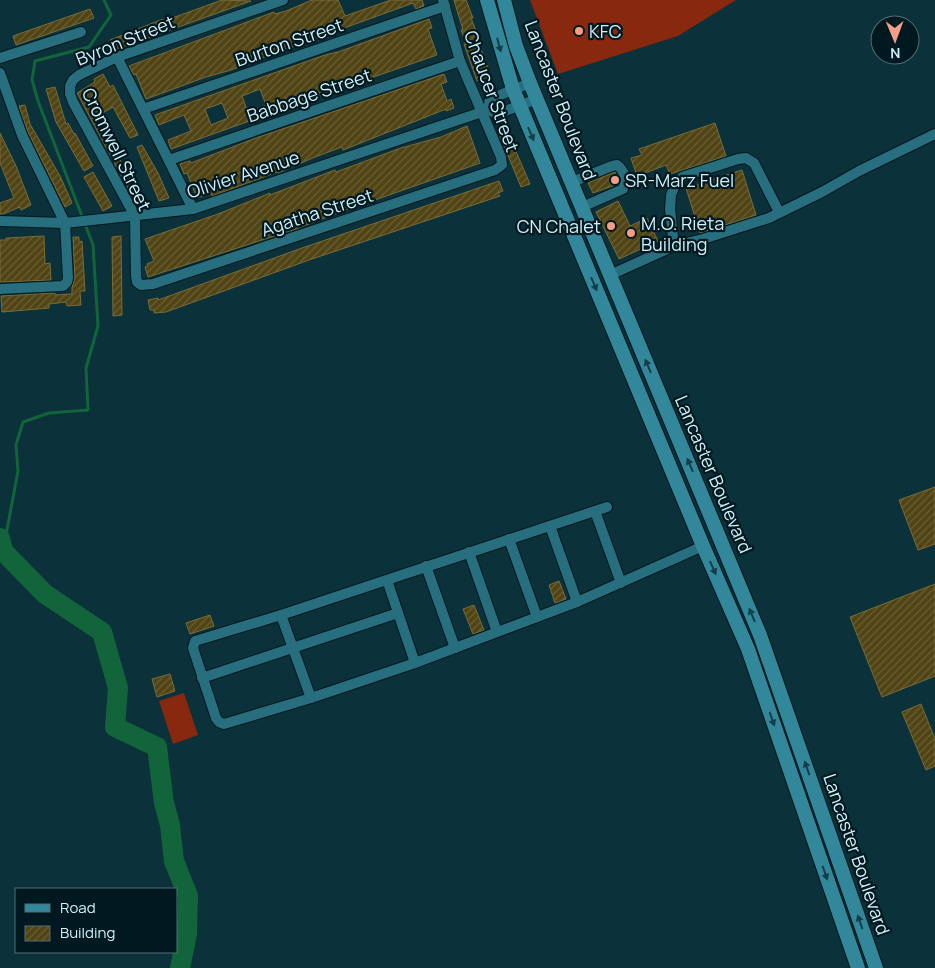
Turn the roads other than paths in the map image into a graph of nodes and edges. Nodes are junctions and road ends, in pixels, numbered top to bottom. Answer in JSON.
{"nodes":[{"id":1,"x":282,"y":0,"type":"edge"},
{"id":2,"x":487,"y":0,"type":"edge"},
{"id":3,"x":504,"y":0,"type":"edge"},
{"id":4,"x":444,"y":3,"type":"edge"},
{"id":5,"x":81,"y":32,"type":"dead end"},
{"id":6,"x":117,"y":57,"type":"junction"},
{"id":7,"x":0,"y":58,"type":"edge"},
{"id":8,"x":460,"y":60,"type":"junction"},
{"id":9,"x":0,"y":73,"type":"edge"},
{"id":10,"x":530,"y":82,"type":"junction"},
{"id":11,"x":70,"y":86,"type":"joint"},
{"id":12,"x":513,"y":90,"type":"junction"},
{"id":13,"x":537,"y":99,"type":"junction"},
{"id":14,"x":520,"y":106,"type":"junction"},
{"id":15,"x":143,"y":109,"type":"junction"},
{"id":16,"x":485,"y":111,"type":"junction"},
{"id":17,"x":935,"y":134,"type":"edge"},
{"id":18,"x":169,"y":160,"type":"junction"},
{"id":19,"x":502,"y":165,"type":"joint"},
{"id":20,"x":572,"y":182,"type":"junction"},
{"id":21,"x":582,"y":208,"type":"junction"},
{"id":22,"x":193,"y":209,"type":"junction"},
{"id":23,"x":779,"y":212,"type":"junction"},
{"id":24,"x":135,"y":216,"type":"junction"},
{"id":25,"x":0,"y":222,"type":"edge"},
{"id":26,"x":70,"y":223,"type":"junction"},
{"id":27,"x":674,"y":246,"type":"junction"},
{"id":28,"x":610,"y":275,"type":"junction"},
{"id":29,"x":141,"y":285,"type":"joint"},
{"id":30,"x":0,"y":289,"type":"edge"},
{"id":31,"x":657,"y":386,"type":"junction"},
{"id":32,"x":640,"y":394,"type":"junction"},
{"id":33,"x":606,"y":507,"type":"dead end"},
{"id":34,"x":595,"y":511,"type":"junction"},
{"id":35,"x":550,"y":526,"type":"junction"},
{"id":36,"x":509,"y":539,"type":"junction"},
{"id":37,"x":703,"y":546,"type":"junction"},
{"id":38,"x":469,"y":552,"type":"junction"},
{"id":39,"x":426,"y":566,"type":"junction"},
{"id":40,"x":387,"y":580,"type":"junction"},
{"id":41,"x":621,"y":583,"type":"junction"},
{"id":42,"x":577,"y":602,"type":"junction"},
{"id":43,"x":398,"y":613,"type":"junction"},
{"id":44,"x":281,"y":615,"type":"junction"},
{"id":45,"x":537,"y":617,"type":"junction"},
{"id":46,"x":497,"y":632,"type":"junction"},
{"id":47,"x":294,"y":648,"type":"junction"},
{"id":48,"x":455,"y":648,"type":"junction"},
{"id":49,"x":415,"y":663,"type":"junction"},
{"id":50,"x":202,"y":678,"type":"junction"},
{"id":51,"x":311,"y":698,"type":"junction"},
{"id":52,"x":858,"y":968,"type":"edge"},
{"id":53,"x":876,"y":968,"type":"edge"}],
"edges":[{"from":1,"to":6,"type":"street","name":"Byron Street"},
{"from":2,"to":12,"type":"main road","name":"Lancaster Boulevard","one_way":true},
{"from":3,"to":10,"type":"main road","name":"Lancaster Boulevard"},
{"from":4,"to":8,"type":"street","name":"Chaucer Street"},
{"from":4,"to":15,"type":"street","name":"Burton Street"},
{"from":5,"to":7,"type":"street"},
{"from":6,"to":11,"type":"street","name":"Byron Street"},
{"from":6,"to":15,"type":"street"},
{"from":8,"to":16,"type":"street","name":"Chaucer Street"},
{"from":8,"to":18,"type":"street","name":"Babbage Street"},
{"from":9,"to":26,"type":"street"},
{"from":10,"to":12,"type":"street","name":"Olivier Avenue"},
{"from":10,"to":13,"type":"main road","name":"Lancaster Boulevard"},
{"from":11,"to":24,"type":"street","name":"Cromwell Street"},
{"from":12,"to":14,"type":"main road","name":"Lancaster Boulevard"},
{"from":12,"to":16,"type":"street","name":"Olivier Avenue"},
{"from":13,"to":14,"type":"street","name":"Olivier Avenue"},
{"from":13,"to":20,"type":"main road","name":"Lancaster Boulevard"},
{"from":14,"to":16,"type":"street","name":"Olivier Avenue"},
{"from":14,"to":32,"type":"main road","name":"Lancaster Boulevard","one_way":true},
{"from":15,"to":18,"type":"street"},
{"from":16,"to":19,"type":"street","name":"Chaucer Street"},
{"from":16,"to":22,"type":"street","name":"Olivier Avenue"},
{"from":17,"to":23,"type":"street"},
{"from":18,"to":22,"type":"street"},
{"from":19,"to":29,"type":"street","name":"Agatha Street"},
{"from":20,"to":21,"type":"main road","name":"Lancaster Boulevard"},
{"from":20,"to":21,"type":"street"},
{"from":21,"to":28,"type":"main road","name":"Lancaster Boulevard"},
{"from":22,"to":24,"type":"street","name":"Olivier Avenue"},
{"from":23,"to":27,"type":"street"},
{"from":23,"to":27,"type":"street"},
{"from":24,"to":26,"type":"street","name":"Olivier Avenue"},
{"from":24,"to":29,"type":"street","name":"Cromwell Street"},
{"from":25,"to":26,"type":"street","name":"Olivier Avenue"},
{"from":26,"to":30,"type":"street"},
{"from":27,"to":28,"type":"street"},
{"from":31,"to":28,"type":"main road","name":"Lancaster Boulevard","one_way":true},
{"from":31,"to":32,"type":"main road"},
{"from":53,"to":31,"type":"main road","name":"Lancaster Boulevard","one_way":true},
{"from":32,"to":37,"type":"main road","name":"Lancaster Boulevard"},
{"from":33,"to":34,"type":"street"},
{"from":34,"to":35,"type":"street"},
{"from":34,"to":41,"type":"street"},
{"from":35,"to":36,"type":"street"},
{"from":35,"to":42,"type":"street"},
{"from":36,"to":38,"type":"street"},
{"from":36,"to":45,"type":"street"},
{"from":37,"to":41,"type":"street"},
{"from":37,"to":52,"type":"main road","name":"Lancaster Boulevard","one_way":true},
{"from":38,"to":39,"type":"street"},
{"from":38,"to":46,"type":"street"},
{"from":39,"to":40,"type":"street"},
{"from":39,"to":48,"type":"street"},
{"from":40,"to":43,"type":"street"},
{"from":40,"to":44,"type":"street"},
{"from":41,"to":42,"type":"street"},
{"from":42,"to":45,"type":"street"},
{"from":43,"to":47,"type":"street"},
{"from":43,"to":49,"type":"street"},
{"from":44,"to":47,"type":"street"},
{"from":44,"to":50,"type":"street"},
{"from":45,"to":46,"type":"street"},
{"from":46,"to":48,"type":"street"},
{"from":47,"to":50,"type":"street"},
{"from":47,"to":51,"type":"street"},
{"from":48,"to":49,"type":"street"},
{"from":49,"to":51,"type":"street"},
{"from":50,"to":51,"type":"street"}]}
